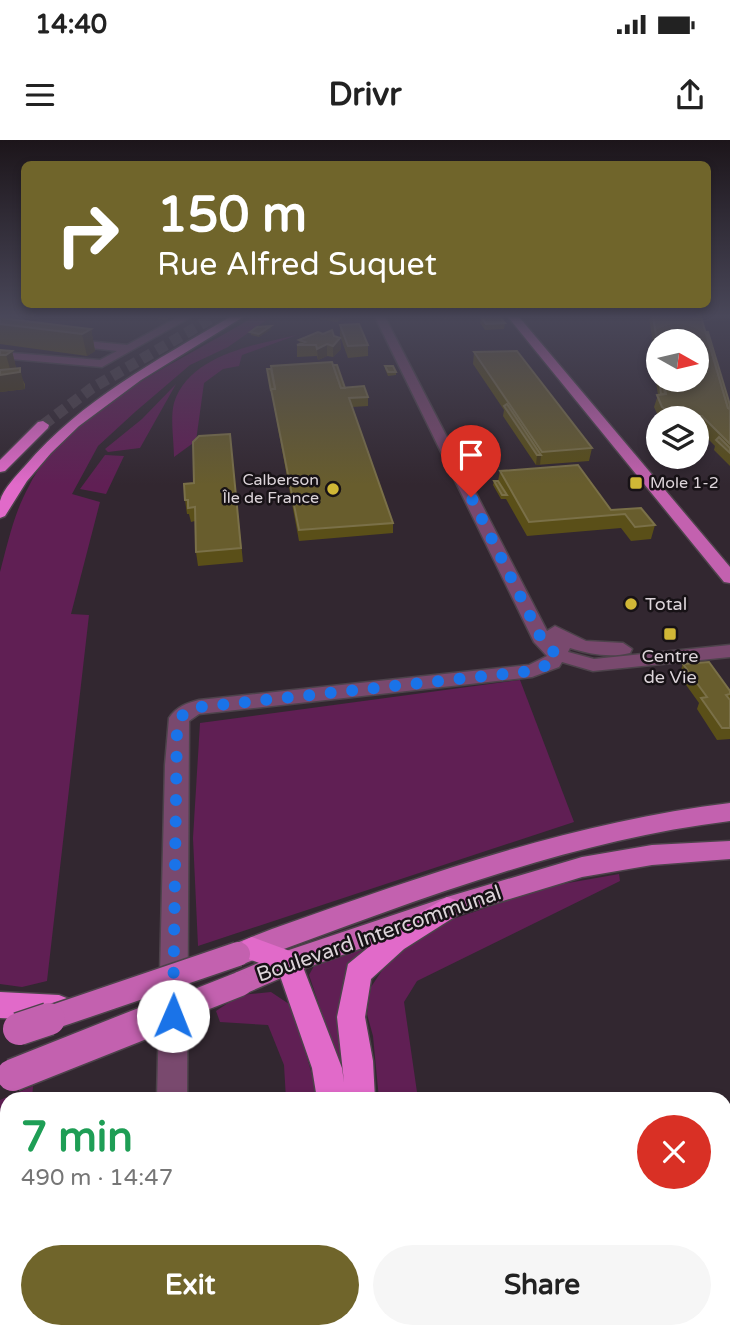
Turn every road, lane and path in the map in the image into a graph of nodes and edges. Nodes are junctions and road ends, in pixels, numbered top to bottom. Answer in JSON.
{"nodes":[{"id":1,"x":146,"y":373,"type":"edge"},
{"id":2,"x":408,"y":373,"type":"edge"},
{"id":3,"x":419,"y":373,"type":"edge"},
{"id":4,"x":559,"y":373,"type":"edge"},
{"id":5,"x":569,"y":373,"type":"edge"},
{"id":6,"x":43,"y":425,"type":"tunnel mouth"},
{"id":7,"x":0,"y":468,"type":"edge"},
{"id":8,"x":0,"y":513,"type":"edge"},
{"id":9,"x":730,"y":560,"type":"edge"},
{"id":10,"x":730,"y":578,"type":"edge"},
{"id":11,"x":730,"y":638,"type":"edge"},
{"id":12,"x":561,"y":647,"type":"junction"},
{"id":13,"x":730,"y":650,"type":"edge"},
{"id":14,"x":730,"y":813,"type":"edge"},
{"id":15,"x":730,"y":850,"type":"edge"},
{"id":16,"x":447,"y":908,"type":"junction"},
{"id":17,"x":245,"y":951,"type":"junction"},
{"id":18,"x":289,"y":962,"type":"junction"},
{"id":19,"x":78,"y":1008,"type":"joint"},
{"id":20,"x":10,"y":1019,"type":"edge"},
{"id":21,"x":6,"y":1077,"type":"edge"},
{"id":22,"x":172,"y":1092,"type":"edge"},
{"id":23,"x":331,"y":1092,"type":"edge"},
{"id":24,"x":360,"y":1092,"type":"edge"}],
"edges":[{"from":1,"to":8,"type":"highway"},
{"from":2,"to":12,"type":"street"},
{"from":3,"to":12,"type":"street"},
{"from":4,"to":10,"type":"main road"},
{"from":5,"to":9,"type":"main road"},
{"from":6,"to":7,"type":"highway"},
{"from":11,"to":12,"type":"street"},
{"from":12,"to":13,"type":"street"},
{"from":12,"to":22,"type":"street"},
{"from":14,"to":17,"type":"main road","name":"Boulevard Intercommunal"},
{"from":15,"to":16,"type":"main road","name":"Boulevard Intercommunal"},
{"from":16,"to":18,"type":"main road","name":"Boulevard Intercommunal"},
{"from":16,"to":24,"type":"highway"},
{"from":17,"to":18,"type":"highway"},
{"from":17,"to":19,"type":"main road","name":"Boulevard Intercommunal","bridge":true},
{"from":18,"to":21,"type":"main road","name":"Boulevard Intercommunal","bridge":true},
{"from":18,"to":23,"type":"highway"},
{"from":19,"to":20,"type":"highway"}]}
